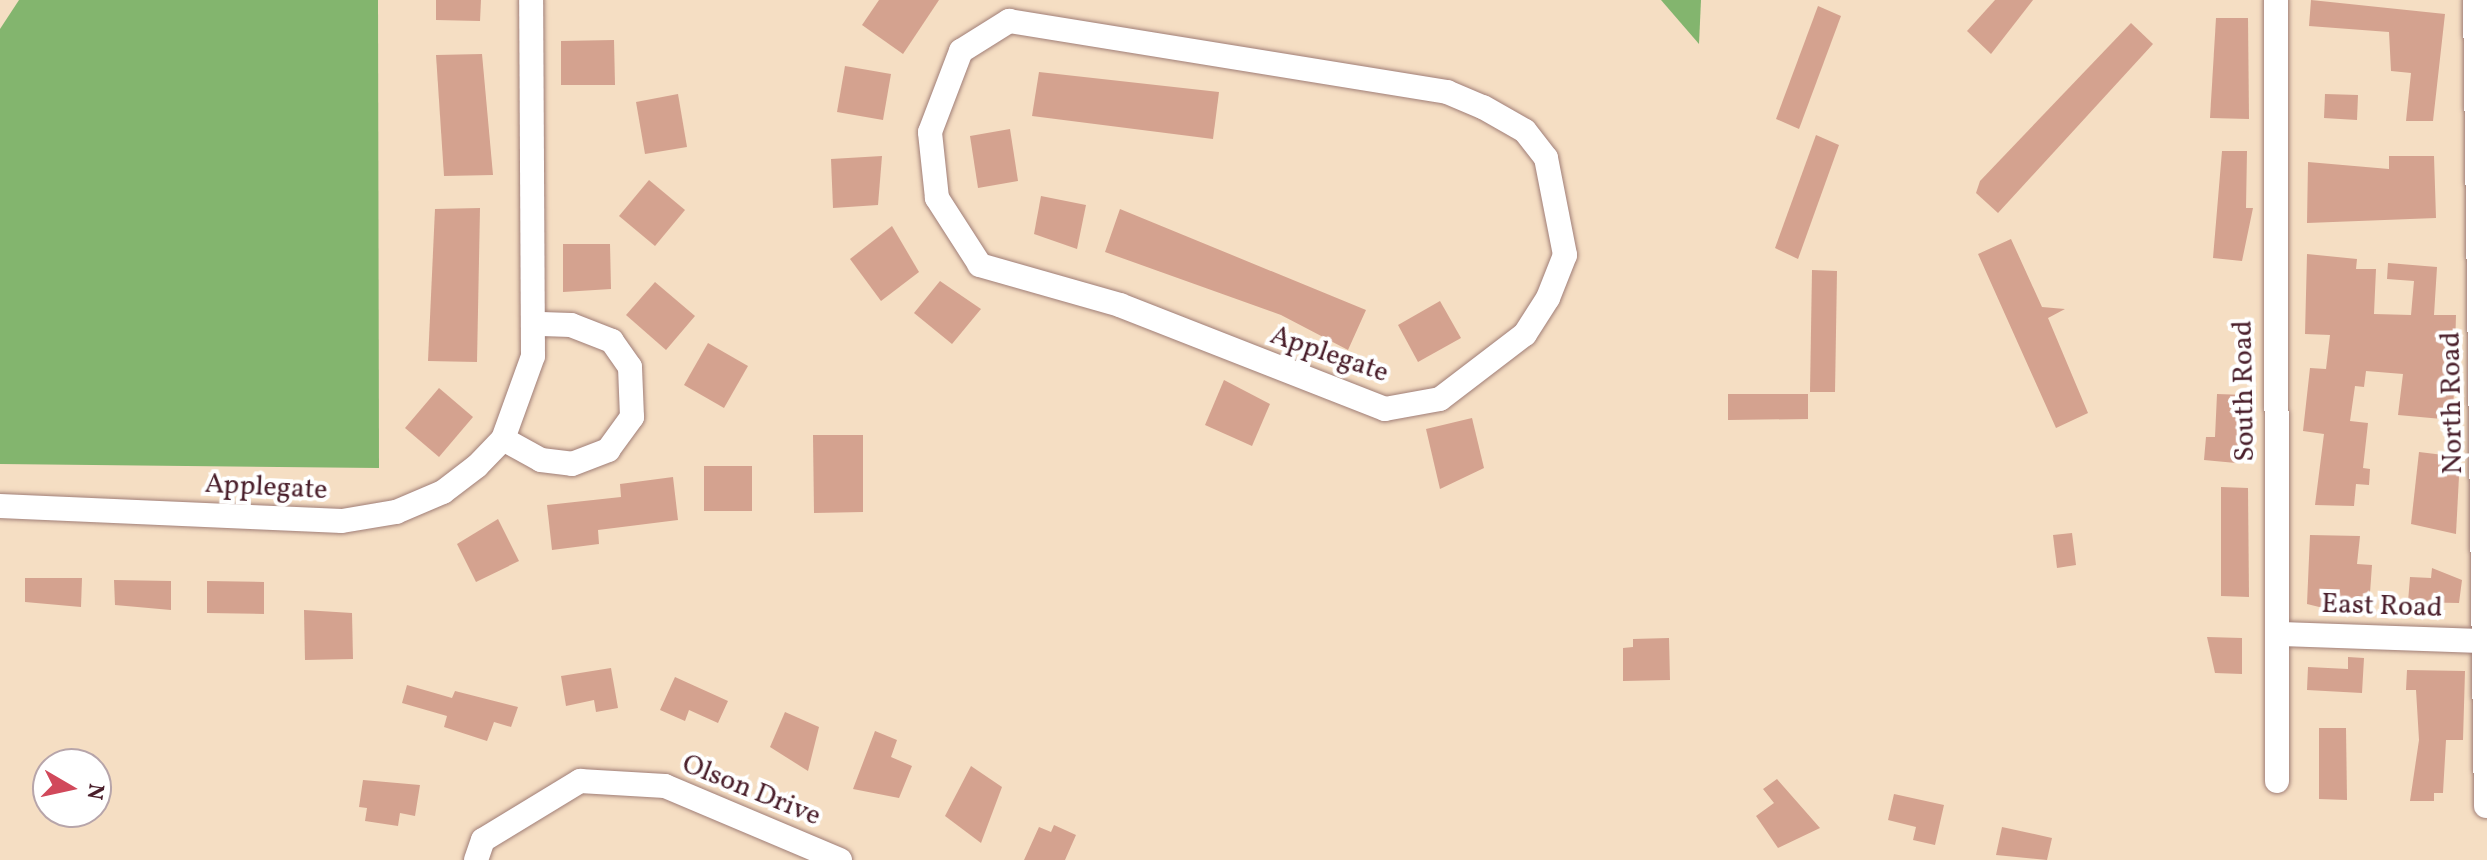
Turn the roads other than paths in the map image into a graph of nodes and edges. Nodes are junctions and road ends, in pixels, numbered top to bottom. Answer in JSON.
{"nodes":[{"id":1,"x":531,"y":0,"type":"edge"},
{"id":2,"x":2276,"y":0,"type":"edge"},
{"id":3,"x":2475,"y":0,"type":"edge"},
{"id":4,"x":1011,"y":11,"type":"edge"},
{"id":5,"x":534,"y":324,"type":"junction"},
{"id":6,"x":503,"y":439,"type":"junction"},
{"id":7,"x":0,"y":506,"type":"edge"},
{"id":8,"x":2279,"y":634,"type":"junction"},
{"id":9,"x":2483,"y":641,"type":"junction"},
{"id":10,"x":2277,"y":781,"type":"dead end"},
{"id":11,"x":2486,"y":806,"type":"edge"},
{"id":12,"x":476,"y":860,"type":"edge"},
{"id":13,"x":840,"y":860,"type":"edge"}],
"edges":[{"from":1,"to":5,"type":"street","name":"Applegate"},
{"from":2,"to":8,"type":"street","name":"South Road"},
{"from":3,"to":9,"type":"street","name":"North Road"},
{"from":4,"to":4,"type":"street","name":"Applegate"},
{"from":5,"to":6,"type":"street","name":"Applegate"},
{"from":5,"to":6,"type":"street"},
{"from":6,"to":7,"type":"street","name":"Applegate"},
{"from":8,"to":9,"type":"street","name":"East Road"},
{"from":8,"to":10,"type":"street","name":"South Road"},
{"from":9,"to":11,"type":"street","name":"North Road"},
{"from":12,"to":13,"type":"street","name":"Olson Drive"}]}
